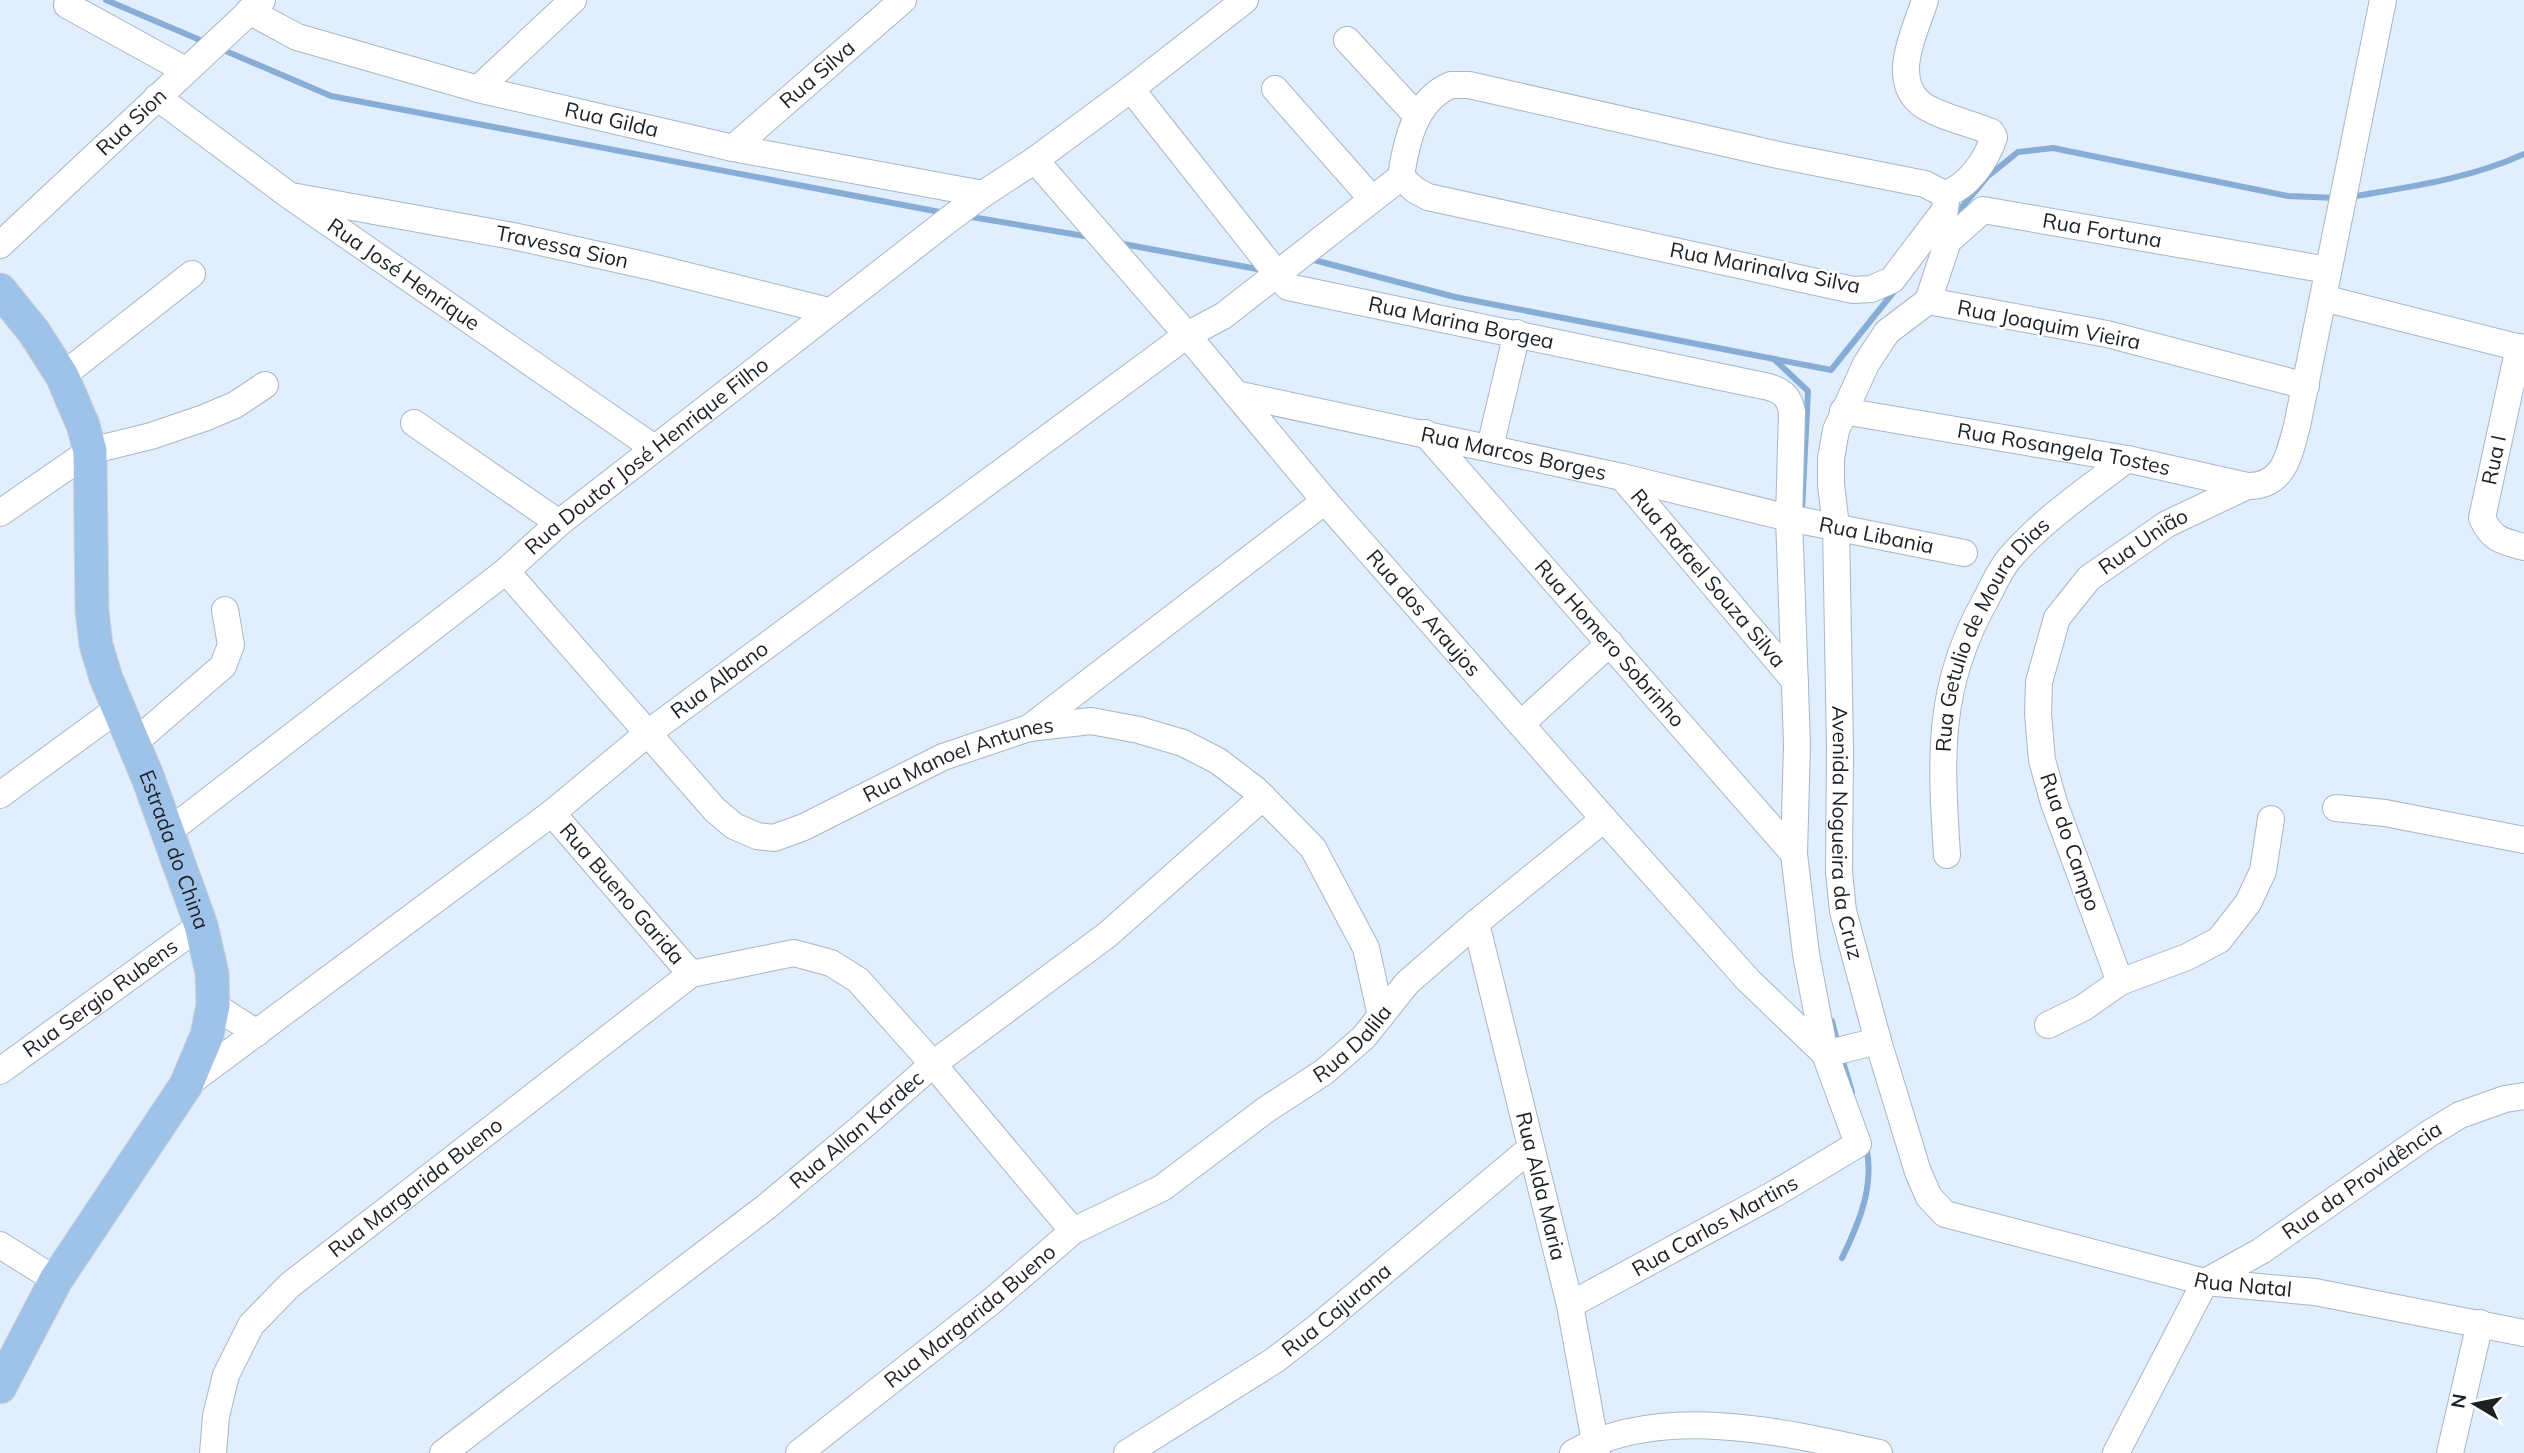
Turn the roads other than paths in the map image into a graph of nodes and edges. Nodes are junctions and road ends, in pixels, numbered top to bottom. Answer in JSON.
{"nodes":[{"id":1,"x":573,"y":0,"type":"edge"},
{"id":2,"x":903,"y":0,"type":"edge"},
{"id":3,"x":1245,"y":0,"type":"edge"},
{"id":4,"x":1926,"y":0,"type":"edge"},
{"id":5,"x":2383,"y":0,"type":"edge"},
{"id":6,"x":67,"y":5,"type":"dead end"},
{"id":7,"x":256,"y":6,"type":"edge"},
{"id":8,"x":1347,"y":40,"type":"dead end"},
{"id":9,"x":185,"y":70,"type":"junction"},
{"id":10,"x":478,"y":89,"type":"junction"},
{"id":11,"x":1131,"y":89,"type":"junction"},
{"id":12,"x":1275,"y":89,"type":"dead end"},
{"id":13,"x":157,"y":97,"type":"junction"},
{"id":14,"x":1417,"y":116,"type":"junction"},
{"id":15,"x":733,"y":148,"type":"junction"},
{"id":16,"x":1035,"y":160,"type":"junction"},
{"id":17,"x":1401,"y":177,"type":"junction"},
{"id":18,"x":1944,"y":194,"type":"junction"},
{"id":19,"x":290,"y":196,"type":"junction"},
{"id":20,"x":1372,"y":199,"type":"junction"},
{"id":21,"x":964,"y":207,"type":"junction"},
{"id":22,"x":0,"y":245,"type":"edge"},
{"id":23,"x":1280,"y":266,"type":"junction"},
{"id":24,"x":2328,"y":270,"type":"junction"},
{"id":25,"x":192,"y":274,"type":"dead end"},
{"id":26,"x":0,"y":290,"type":"edge"},
{"id":27,"x":2323,"y":298,"type":"junction"},
{"id":28,"x":1928,"y":301,"type":"junction"},
{"id":29,"x":829,"y":311,"type":"junction"},
{"id":30,"x":1517,"y":333,"type":"junction"},
{"id":31,"x":1187,"y":335,"type":"junction"},
{"id":32,"x":2521,"y":348,"type":"edge"},
{"id":33,"x":62,"y":376,"type":"junction"},
{"id":34,"x":265,"y":385,"type":"dead end"},
{"id":35,"x":1757,"y":385,"type":"joint"},
{"id":36,"x":2306,"y":386,"type":"junction"},
{"id":37,"x":1236,"y":394,"type":"junction"},
{"id":38,"x":1843,"y":411,"type":"junction"},
{"id":39,"x":414,"y":423,"type":"dead end"},
{"id":40,"x":1425,"y":433,"type":"junction"},
{"id":41,"x":1490,"y":447,"type":"junction"},
{"id":42,"x":654,"y":448,"type":"junction"},
{"id":43,"x":90,"y":451,"type":"junction"},
{"id":44,"x":2126,"y":459,"type":"junction"},
{"id":45,"x":1622,"y":477,"type":"junction"},
{"id":46,"x":2247,"y":486,"type":"junction"},
{"id":47,"x":1325,"y":501,"type":"junction"},
{"id":48,"x":0,"y":513,"type":"edge"},
{"id":49,"x":1791,"y":519,"type":"junction"},
{"id":50,"x":559,"y":523,"type":"junction"},
{"id":51,"x":1832,"y":525,"type":"junction"},
{"id":52,"x":2524,"y":547,"type":"edge"},
{"id":53,"x":1964,"y":553,"type":"dead end"},
{"id":54,"x":506,"y":571,"type":"junction"},
{"id":55,"x":225,"y":610,"type":"dead end"},
{"id":56,"x":2057,"y":618,"type":"joint"},
{"id":57,"x":1610,"y":643,"type":"junction"},
{"id":58,"x":1795,"y":681,"type":"junction"},
{"id":59,"x":119,"y":708,"type":"junction"},
{"id":60,"x":1521,"y":724,"type":"junction"},
{"id":61,"x":1029,"y":728,"type":"junction"},
{"id":62,"x":648,"y":733,"type":"junction"},
{"id":63,"x":134,"y":743,"type":"junction"},
{"id":64,"x":0,"y":795,"type":"edge"},
{"id":65,"x":1264,"y":797,"type":"junction"},
{"id":66,"x":2336,"y":808,"type":"dead end"},
{"id":67,"x":552,"y":813,"type":"junction"},
{"id":68,"x":1604,"y":819,"type":"junction"},
{"id":69,"x":2272,"y":819,"type":"dead end"},
{"id":70,"x":168,"y":832,"type":"junction"},
{"id":71,"x":2524,"y":840,"type":"edge"},
{"id":72,"x":1794,"y":854,"type":"junction"},
{"id":73,"x":1947,"y":855,"type":"dead end"},
{"id":74,"x":1476,"y":923,"type":"junction"},
{"id":75,"x":201,"y":925,"type":"junction"},
{"id":76,"x":691,"y":974,"type":"junction"},
{"id":77,"x":2120,"y":982,"type":"junction"},
{"id":78,"x":213,"y":1005,"type":"junction"},
{"id":79,"x":1381,"y":1016,"type":"junction"},
{"id":80,"x":2048,"y":1026,"type":"dead end"},
{"id":81,"x":257,"y":1033,"type":"junction"},
{"id":82,"x":1873,"y":1042,"type":"junction"},
{"id":83,"x":1831,"y":1053,"type":"junction"},
{"id":84,"x":933,"y":1064,"type":"junction"},
{"id":85,"x":0,"y":1071,"type":"edge"},
{"id":86,"x":186,"y":1084,"type":"junction"},
{"id":87,"x":2524,"y":1096,"type":"edge"},
{"id":88,"x":1858,"y":1144,"type":"joint"},
{"id":89,"x":1531,"y":1148,"type":"junction"},
{"id":90,"x":1967,"y":1220,"type":"joint"},
{"id":91,"x":1073,"y":1231,"type":"junction"},
{"id":92,"x":0,"y":1245,"type":"edge"},
{"id":93,"x":56,"y":1280,"type":"junction"},
{"id":94,"x":2205,"y":1282,"type":"junction"},
{"id":95,"x":1570,"y":1305,"type":"junction"},
{"id":96,"x":2480,"y":1323,"type":"junction"},
{"id":97,"x":2524,"y":1332,"type":"edge"},
{"id":98,"x":0,"y":1387,"type":"edge"},
{"id":99,"x":1831,"y":1448,"type":"edge"},
{"id":100,"x":1588,"y":1449,"type":"edge"},
{"id":101,"x":1133,"y":1451,"type":"edge"},
{"id":102,"x":213,"y":1453,"type":"edge"},
{"id":103,"x":443,"y":1453,"type":"edge"},
{"id":104,"x":799,"y":1453,"type":"edge"},
{"id":105,"x":1879,"y":1453,"type":"edge"},
{"id":106,"x":2116,"y":1453,"type":"edge"},
{"id":107,"x":2450,"y":1453,"type":"edge"}],
"edges":[{"from":1,"to":10,"type":"street"},
{"from":2,"to":15,"type":"street","name":"Rua Silva"},
{"from":3,"to":11,"type":"street","name":"Rua Doutor José Henrique Filho"},
{"from":4,"to":18,"type":"street"},
{"from":5,"to":24,"type":"street"},
{"from":6,"to":9,"type":"street"},
{"from":7,"to":9,"type":"street","name":"Rua Sion"},
{"from":7,"to":10,"type":"street","name":"Rua Gilda"},
{"from":8,"to":14,"type":"street"},
{"from":9,"to":13,"type":"street","name":"Rua Sion"},
{"from":10,"to":15,"type":"street","name":"Rua Gilda"},
{"from":11,"to":16,"type":"street","name":"Rua Doutor José Henrique Filho"},
{"from":11,"to":23,"type":"street"},
{"from":12,"to":20,"type":"street"},
{"from":13,"to":19,"type":"street","name":"Rua José Henrique"},
{"from":13,"to":22,"type":"street","name":"Rua Sion"},
{"from":14,"to":17,"type":"street"},
{"from":14,"to":18,"type":"street"},
{"from":15,"to":21,"type":"street","name":"Rua Gilda"},
{"from":16,"to":21,"type":"street","name":"Rua Doutor José Henrique Filho"},
{"from":16,"to":31,"type":"street","name":"Rua dos Araujos"},
{"from":17,"to":18,"type":"street","name":"Rua Marinalva Silva"},
{"from":17,"to":20,"type":"street"},
{"from":19,"to":29,"type":"street","name":"Travessa Sion"},
{"from":19,"to":42,"type":"street","name":"Rua José Henrique"},
{"from":20,"to":23,"type":"street"},
{"from":21,"to":29,"type":"street","name":"Rua Doutor José Henrique Filho"},
{"from":23,"to":30,"type":"street","name":"Rua Marina Borgea"},
{"from":23,"to":31,"type":"street"},
{"from":24,"to":27,"type":"street"},
{"from":24,"to":28,"type":"street","name":"Rua Fortuna"},
{"from":25,"to":33,"type":"street"},
{"from":26,"to":33,"type":"main road","name":"Estrada do China"},
{"from":27,"to":32,"type":"street"},
{"from":27,"to":36,"type":"street"},
{"from":28,"to":36,"type":"street","name":"Rua Joaquim Vieira"},
{"from":28,"to":38,"type":"street","name":"Rua Joaquim Vieira"},
{"from":29,"to":42,"type":"street","name":"Rua Doutor José Henrique Filho"},
{"from":30,"to":35,"type":"street","name":"Rua Marina Borgea"},
{"from":30,"to":41,"type":"street"},
{"from":31,"to":37,"type":"street","name":"Rua dos Araujos"},
{"from":31,"to":62,"type":"street","name":"Rua Albano"},
{"from":32,"to":52,"type":"street","name":"Rua I"},
{"from":33,"to":43,"type":"main road","name":"Estrada do China"},
{"from":34,"to":43,"type":"street"},
{"from":35,"to":49,"type":"street","name":"Avenida Nogueira da Cruz"},
{"from":36,"to":46,"type":"street"},
{"from":37,"to":40,"type":"street","name":"Rua Marcos Borges"},
{"from":37,"to":47,"type":"street","name":"Rua dos Araujos"},
{"from":38,"to":44,"type":"street","name":"Rua Rosangela Tostes"},
{"from":38,"to":51,"type":"street","name":"Avenida Nogueira da Cruz"},
{"from":39,"to":50,"type":"street"},
{"from":40,"to":41,"type":"street","name":"Rua Marcos Borges"},
{"from":40,"to":57,"type":"street","name":"Rua Homero Sobrinho"},
{"from":41,"to":45,"type":"street","name":"Rua Marcos Borges"},
{"from":42,"to":50,"type":"street","name":"Rua Doutor José Henrique Filho"},
{"from":43,"to":48,"type":"street"},
{"from":43,"to":59,"type":"main road","name":"Estrada do China"},
{"from":44,"to":46,"type":"street","name":"Rua Rosangela Tostes"},
{"from":44,"to":73,"type":"street","name":"Rua Getulio de Moura Dias"},
{"from":45,"to":49,"type":"street","name":"Rua Marcos Borges"},
{"from":45,"to":58,"type":"street","name":"Rua Rafael Souza Silva"},
{"from":46,"to":56,"type":"street","name":"Rua União"},
{"from":47,"to":60,"type":"street","name":"Rua dos Araujos"},
{"from":47,"to":61,"type":"street"},
{"from":49,"to":51,"type":"street","name":"Rua Libania"},
{"from":49,"to":58,"type":"street","name":"Avenida Nogueira da Cruz"},
{"from":50,"to":54,"type":"street","name":"Rua Doutor José Henrique Filho"},
{"from":51,"to":53,"type":"street","name":"Rua Libania"},
{"from":51,"to":82,"type":"street","name":"Avenida Nogueira da Cruz"},
{"from":54,"to":62,"type":"street","name":"Rua Manoel Antunes"},
{"from":54,"to":70,"type":"street","name":"Rua Doutor José Henrique Filho"},
{"from":55,"to":63,"type":"street"},
{"from":56,"to":77,"type":"street","name":"Rua do Campo"},
{"from":57,"to":60,"type":"street"},
{"from":57,"to":72,"type":"street","name":"Rua Homero Sobrinho"},
{"from":58,"to":72,"type":"street","name":"Avenida Nogueira da Cruz"},
{"from":59,"to":63,"type":"main road","name":"Estrada do China"},
{"from":59,"to":64,"type":"street"},
{"from":60,"to":68,"type":"street","name":"Rua dos Araujos"},
{"from":61,"to":62,"type":"street","name":"Rua Manoel Antunes"},
{"from":61,"to":65,"type":"street","name":"Rua Manoel Antunes"},
{"from":62,"to":67,"type":"street","name":"Rua Albano"},
{"from":63,"to":70,"type":"main road","name":"Estrada do China"},
{"from":65,"to":79,"type":"street","name":"Rua Manoel Antunes"},
{"from":65,"to":84,"type":"street","name":"Rua Allan Kardec"},
{"from":66,"to":71,"type":"street"},
{"from":67,"to":76,"type":"street","name":"Rua Bueno Garida"},
{"from":67,"to":81,"type":"street","name":"Rua Albano"},
{"from":68,"to":74,"type":"street","name":"Rua Dalila"},
{"from":68,"to":83,"type":"street","name":"Rua dos Araujos"},
{"from":69,"to":77,"type":"street"},
{"from":70,"to":75,"type":"main road","name":"Estrada do China"},
{"from":72,"to":83,"type":"street","name":"Avenida Nogueira da Cruz"},
{"from":74,"to":79,"type":"street","name":"Rua Dalila"},
{"from":74,"to":89,"type":"street","name":"Rua Alda Maria"},
{"from":75,"to":78,"type":"main road","name":"Estrada do China"},
{"from":75,"to":85,"type":"street","name":"Rua Sergio Rubens"},
{"from":76,"to":84,"type":"street"},
{"from":76,"to":102,"type":"street","name":"Rua Margarida Bueno"},
{"from":77,"to":80,"type":"street"},
{"from":78,"to":81,"type":"street"},
{"from":78,"to":86,"type":"main road","name":"Estrada do China"},
{"from":79,"to":91,"type":"street","name":"Rua Dalila"},
{"from":81,"to":86,"type":"street","name":"Rua Albano"},
{"from":82,"to":83,"type":"street"},
{"from":82,"to":90,"type":"street","name":"Avenida Nogueira da Cruz"},
{"from":83,"to":88,"type":"street","name":"Avenida Nogueira da Cruz"},
{"from":84,"to":91,"type":"street"},
{"from":84,"to":103,"type":"street","name":"Rua Allan Kardec"},
{"from":86,"to":93,"type":"main road","name":"Estrada do China"},
{"from":87,"to":94,"type":"street","name":"Rua da Providência"},
{"from":88,"to":95,"type":"street","name":"Rua Carlos Martins"},
{"from":89,"to":95,"type":"street","name":"Rua Alda Maria"},
{"from":89,"to":101,"type":"street","name":"Rua Cajurana"},
{"from":90,"to":94,"type":"street","name":"Rua Natal"},
{"from":91,"to":104,"type":"street","name":"Rua Margarida Bueno"},
{"from":92,"to":93,"type":"street"},
{"from":93,"to":98,"type":"main road","name":"Estrada do China"},
{"from":94,"to":96,"type":"street","name":"Rua Natal"},
{"from":94,"to":106,"type":"street"},
{"from":95,"to":100,"type":"street","name":"Rua Alda Maria"},
{"from":96,"to":97,"type":"street","name":"Rua Natal"},
{"from":96,"to":107,"type":"street"},
{"from":99,"to":100,"type":"street"},
{"from":99,"to":105,"type":"street"}]}
